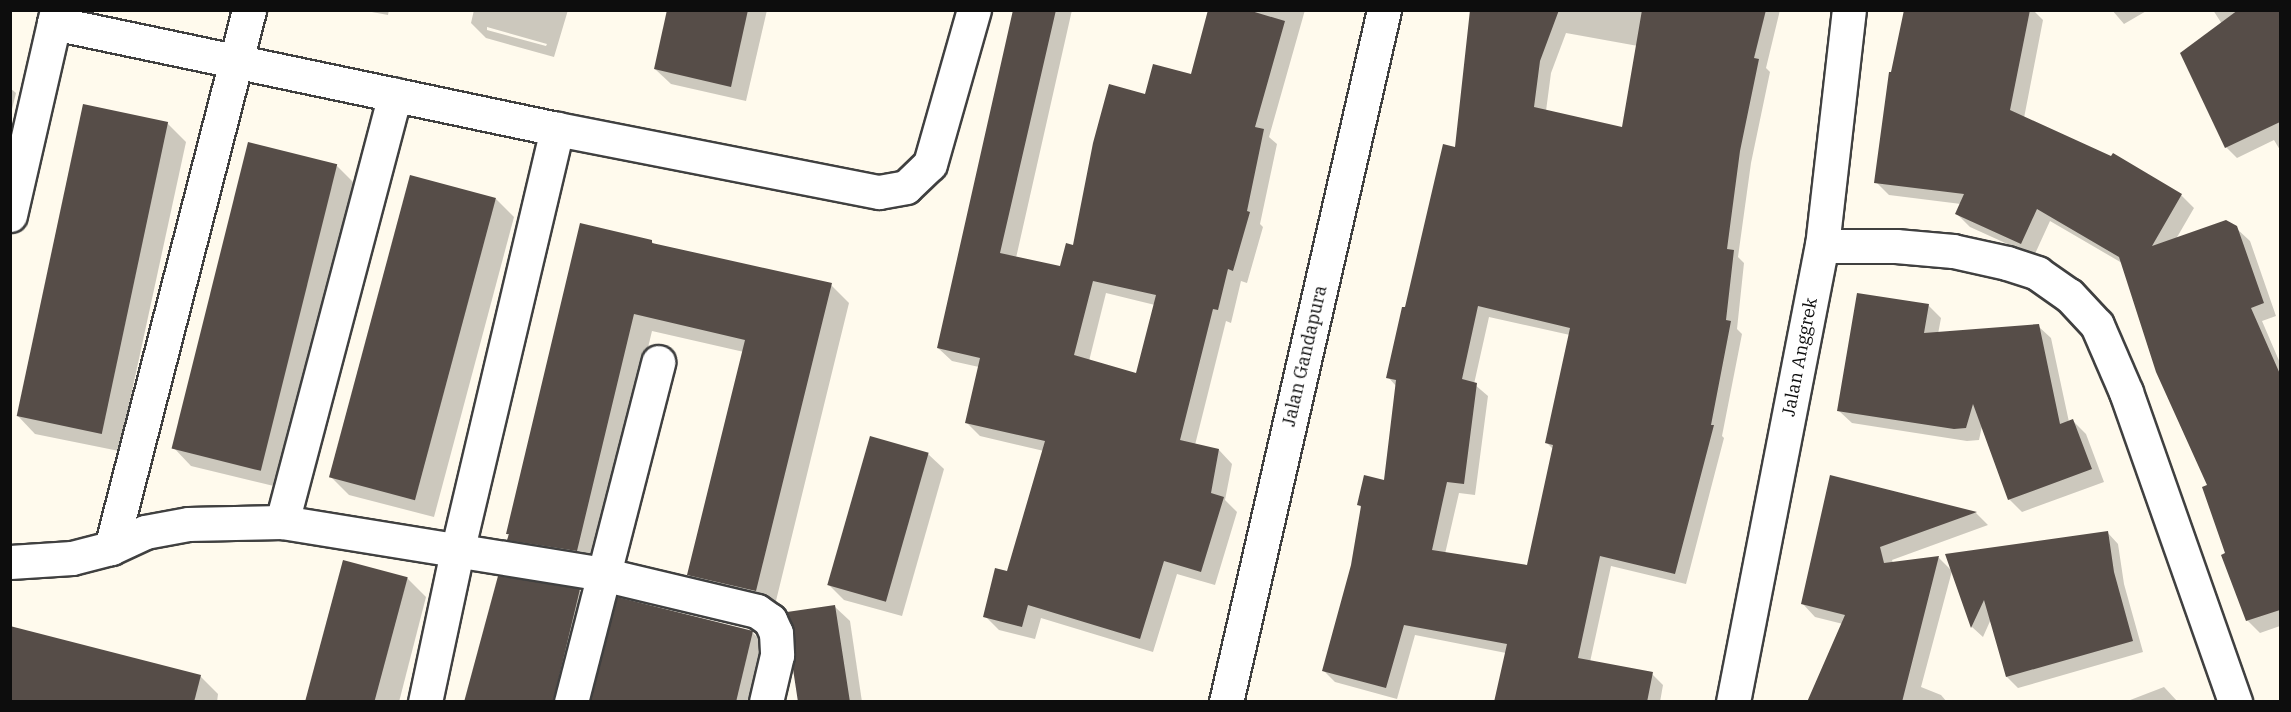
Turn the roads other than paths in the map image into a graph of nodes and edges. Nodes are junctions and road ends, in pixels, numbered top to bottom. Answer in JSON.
{"nodes":[{"id":1,"x":249,"y":10,"type":"edge"},
{"id":2,"x":974,"y":10,"type":"edge"},
{"id":3,"x":1384,"y":10,"type":"edge"},
{"id":4,"x":1849,"y":10,"type":"edge"},
{"id":5,"x":56,"y":17,"type":"edge"},
{"id":6,"x":236,"y":60,"type":"junction"},
{"id":7,"x":396,"y":95,"type":"junction"},
{"id":8,"x":557,"y":129,"type":"junction"},
{"id":9,"x":10,"y":215,"type":"edge"},
{"id":10,"x":1822,"y":246,"type":"junction"},
{"id":11,"x":658,"y":362,"type":"dead end"},
{"id":12,"x":282,"y":522,"type":"junction"},
{"id":13,"x":111,"y":548,"type":"junction"},
{"id":14,"x":457,"y":552,"type":"junction"},
{"id":15,"x":10,"y":562,"type":"edge"},
{"id":16,"x":602,"y":574,"type":"junction"},
{"id":17,"x":425,"y":702,"type":"edge"},
{"id":18,"x":571,"y":702,"type":"edge"},
{"id":19,"x":766,"y":702,"type":"edge"},
{"id":20,"x":1226,"y":702,"type":"edge"},
{"id":21,"x":1733,"y":702,"type":"edge"},
{"id":22,"x":2235,"y":702,"type":"edge"}],
"edges":[{"from":1,"to":6,"type":"street"},
{"from":2,"to":8,"type":"street"},
{"from":3,"to":20,"type":"street","name":"Jalan Gandapura"},
{"from":4,"to":10,"type":"street","name":"Jalan Anggrek"},
{"from":5,"to":6,"type":"street"},
{"from":5,"to":9,"type":"street"},
{"from":6,"to":7,"type":"street"},
{"from":6,"to":13,"type":"street"},
{"from":7,"to":8,"type":"street"},
{"from":7,"to":12,"type":"street"},
{"from":8,"to":14,"type":"street"},
{"from":10,"to":21,"type":"street","name":"Jalan Anggrek"},
{"from":10,"to":22,"type":"street"},
{"from":11,"to":16,"type":"street"},
{"from":12,"to":13,"type":"street"},
{"from":12,"to":14,"type":"street"},
{"from":13,"to":15,"type":"street"},
{"from":14,"to":16,"type":"street"},
{"from":14,"to":17,"type":"street"},
{"from":16,"to":18,"type":"street"},
{"from":16,"to":19,"type":"street"}]}
